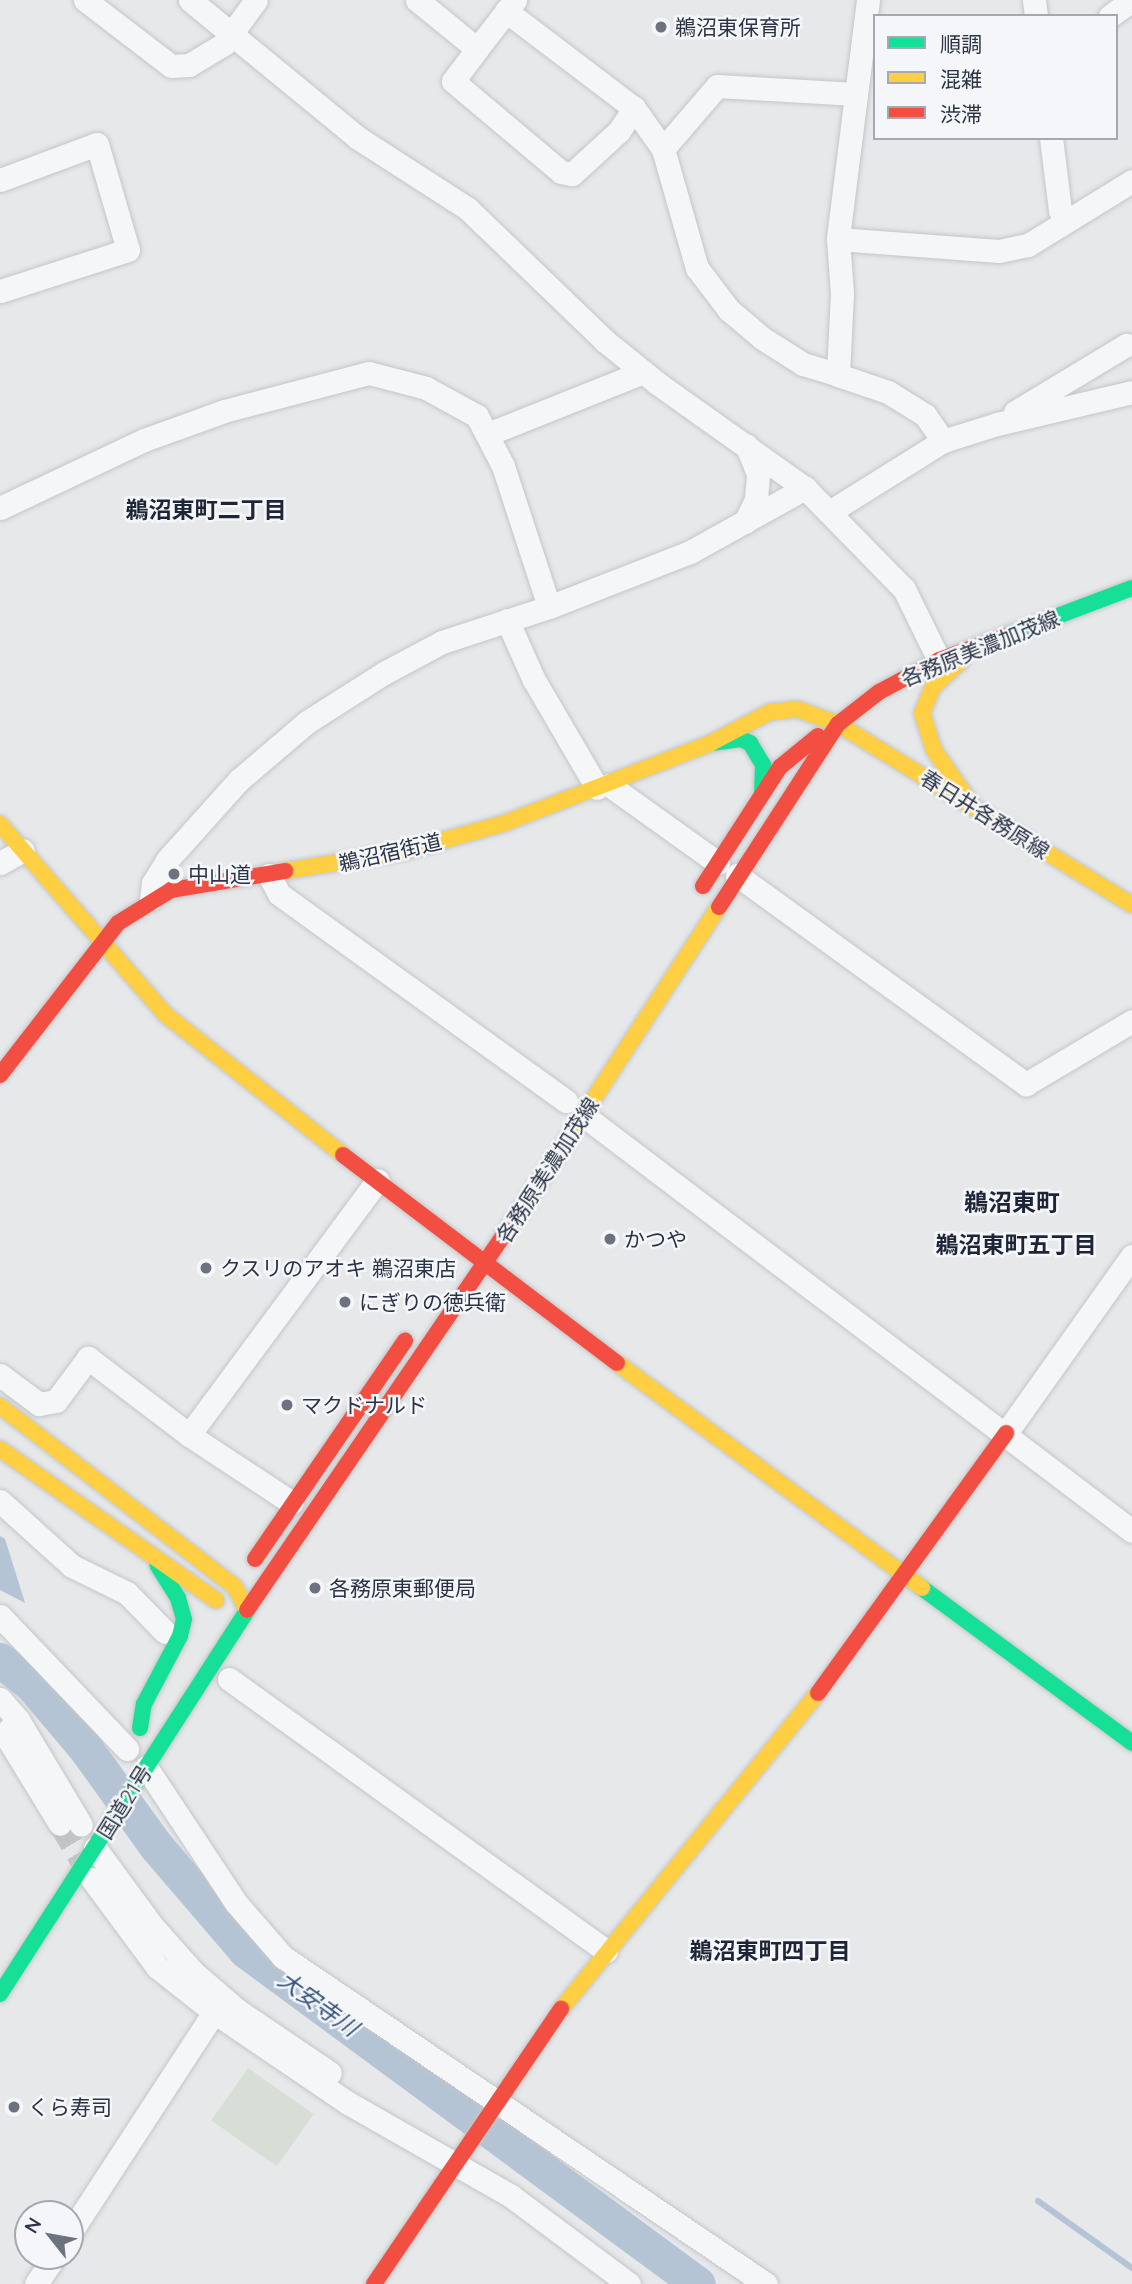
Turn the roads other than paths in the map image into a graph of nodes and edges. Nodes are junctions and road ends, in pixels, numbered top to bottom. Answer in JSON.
{"nodes":[{"id":1,"x":85,"y":0,"type":"edge"},
{"id":2,"x":190,"y":0,"type":"edge"},
{"id":3,"x":257,"y":0,"type":"edge"},
{"id":4,"x":417,"y":0,"type":"edge"},
{"id":5,"x":868,"y":0,"type":"edge"},
{"id":6,"x":1132,"y":0,"type":"edge"},
{"id":7,"x":510,"y":6,"type":"edge"},
{"id":8,"x":1113,"y":14,"type":"edge"},
{"id":9,"x":231,"y":36,"type":"junction"},
{"id":10,"x":477,"y":49,"type":"junction"},
{"id":11,"x":856,"y":94,"type":"junction"},
{"id":12,"x":634,"y":108,"type":"junction"},
{"id":13,"x":1051,"y":140,"type":"edge"},
{"id":14,"x":663,"y":149,"type":"junction"},
{"id":15,"x":0,"y":180,"type":"edge"},
{"id":16,"x":1132,"y":181,"type":"edge"},
{"id":17,"x":1068,"y":219,"type":"junction"},
{"id":18,"x":838,"y":239,"type":"junction"},
{"id":19,"x":0,"y":291,"type":"edge"},
{"id":20,"x":1129,"y":342,"type":"edge"},
{"id":21,"x":643,"y":372,"type":"junction"},
{"id":22,"x":838,"y":375,"type":"junction"},
{"id":23,"x":1060,"y":385,"type":"junction"},
{"id":24,"x":1132,"y":390,"type":"edge"},
{"id":25,"x":1074,"y":406,"type":"junction"},
{"id":26,"x":997,"y":424,"type":"junction"},
{"id":27,"x":488,"y":434,"type":"junction"},
{"id":28,"x":943,"y":441,"type":"junction"},
{"id":29,"x":746,"y":445,"type":"junction"},
{"id":30,"x":805,"y":488,"type":"junction"},
{"id":31,"x":0,"y":508,"type":"edge"},
{"id":32,"x":831,"y":511,"type":"junction"},
{"id":33,"x":745,"y":522,"type":"junction"},
{"id":34,"x":1132,"y":588,"type":"edge"},
{"id":35,"x":549,"y":607,"type":"junction"},
{"id":36,"x":507,"y":620,"type":"junction"},
{"id":37,"x":993,"y":640,"type":"junction"},
{"id":38,"x":939,"y":660,"type":"junction"},
{"id":39,"x":838,"y":724,"type":"junction"},
{"id":40,"x":711,"y":743,"type":"junction"},
{"id":41,"x":603,"y":787,"type":"junction"},
{"id":42,"x":762,"y":793,"type":"junction"},
{"id":43,"x":972,"y":805,"type":"junction"},
{"id":44,"x":0,"y":824,"type":"edge"},
{"id":45,"x":23,"y":849,"type":"junction"},
{"id":46,"x":0,"y":863,"type":"edge"},
{"id":47,"x":728,"y":869,"type":"junction"},
{"id":48,"x":269,"y":875,"type":"junction"},
{"id":49,"x":696,"y":897,"type":"dead end"},
{"id":50,"x":151,"y":899,"type":"junction"},
{"id":51,"x":1132,"y":905,"type":"edge"},
{"id":52,"x":105,"y":941,"type":"junction"},
{"id":53,"x":1132,"y":1021,"type":"edge"},
{"id":54,"x":0,"y":1075,"type":"edge"},
{"id":55,"x":570,"y":1104,"type":"junction"},
{"id":56,"x":378,"y":1180,"type":"junction"},
{"id":57,"x":479,"y":1234,"type":"dead end"},
{"id":58,"x":1132,"y":1256,"type":"edge"},
{"id":59,"x":464,"y":1257,"type":"junction"},
{"id":60,"x":484,"y":1265,"type":"junction"},
{"id":61,"x":419,"y":1322,"type":"dead end"},
{"id":62,"x":0,"y":1375,"type":"edge"},
{"id":63,"x":0,"y":1406,"type":"edge"},
{"id":64,"x":1006,"y":1433,"type":"junction"},
{"id":65,"x":189,"y":1435,"type":"junction"},
{"id":66,"x":0,"y":1449,"type":"edge"},
{"id":67,"x":0,"y":1501,"type":"edge"},
{"id":68,"x":292,"y":1503,"type":"junction"},
{"id":69,"x":1132,"y":1531,"type":"edge"},
{"id":70,"x":152,"y":1559,"type":"junction"},
{"id":71,"x":905,"y":1577,"type":"junction"},
{"id":72,"x":235,"y":1587,"type":"junction"},
{"id":73,"x":247,"y":1610,"type":"junction"},
{"id":74,"x":219,"y":1611,"type":"junction"},
{"id":75,"x":0,"y":1616,"type":"edge"},
{"id":76,"x":165,"y":1632,"type":"dead end"},
{"id":77,"x":192,"y":1650,"type":"dead end"},
{"id":78,"x":229,"y":1679,"type":"dead end"},
{"id":79,"x":0,"y":1699,"type":"edge"},
{"id":80,"x":140,"y":1728,"type":"junction"},
{"id":81,"x":8,"y":1730,"type":"edge"},
{"id":82,"x":1132,"y":1743,"type":"edge"},
{"id":83,"x":123,"y":1755,"type":"joint"},
{"id":84,"x":141,"y":1774,"type":"junction"},
{"id":85,"x":76,"y":1824,"type":"tunnel mouth"},
{"id":86,"x":99,"y":1840,"type":"junction"},
{"id":87,"x":92,"y":1879,"type":"tunnel mouth"},
{"id":88,"x":606,"y":1951,"type":"junction"},
{"id":89,"x":0,"y":1994,"type":"edge"},
{"id":90,"x":214,"y":2012,"type":"junction"},
{"id":91,"x":493,"y":2105,"type":"junction"},
{"id":92,"x":422,"y":2145,"type":"junction"},
{"id":93,"x":457,"y":2159,"type":"junction"},
{"id":94,"x":84,"y":2211,"type":"edge"},
{"id":95,"x":374,"y":2284,"type":"edge"},
{"id":96,"x":629,"y":2284,"type":"edge"},
{"id":97,"x":766,"y":2284,"type":"edge"}],
"edges":[{"from":1,"to":9,"type":"street"},
{"from":2,"to":9,"type":"street"},
{"from":3,"to":9,"type":"street"},
{"from":4,"to":10,"type":"street"},
{"from":5,"to":11,"type":"street"},
{"from":6,"to":8,"type":"street"},
{"from":7,"to":10,"type":"street"},
{"from":7,"to":12,"type":"street"},
{"from":9,"to":21,"type":"street"},
{"from":10,"to":12,"type":"street"},
{"from":11,"to":14,"type":"street"},
{"from":11,"to":18,"type":"street"},
{"from":12,"to":14,"type":"street"},
{"from":13,"to":17,"type":"street"},
{"from":14,"to":22,"type":"street"},
{"from":15,"to":19,"type":"street"},
{"from":16,"to":17,"type":"street"},
{"from":17,"to":18,"type":"street"},
{"from":18,"to":22,"type":"street"},
{"from":20,"to":23,"type":"street"},
{"from":20,"to":24,"type":"street"},
{"from":21,"to":27,"type":"street"},
{"from":21,"to":29,"type":"street"},
{"from":22,"to":28,"type":"street"},
{"from":23,"to":25,"type":"street"},
{"from":23,"to":26,"type":"street"},
{"from":24,"to":25,"type":"street"},
{"from":25,"to":26,"type":"street"},
{"from":26,"to":28,"type":"street"},
{"from":27,"to":31,"type":"street"},
{"from":27,"to":35,"type":"street"},
{"from":28,"to":32,"type":"street"},
{"from":29,"to":30,"type":"street"},
{"from":29,"to":33,"type":"street"},
{"from":30,"to":32,"type":"street"},
{"from":30,"to":33,"type":"street"},
{"from":32,"to":38,"type":"street"},
{"from":33,"to":35,"type":"street"},
{"from":34,"to":37,"type":"main road","name":"各務原美濃加茂線"},
{"from":35,"to":36,"type":"street"},
{"from":36,"to":41,"type":"street"},
{"from":36,"to":50,"type":"street"},
{"from":37,"to":38,"type":"main road","name":"各務原美濃加茂線"},
{"from":37,"to":43,"type":"main road"},
{"from":38,"to":39,"type":"main road","name":"各務原美濃加茂線"},
{"from":39,"to":40,"type":"main road","name":"鵜沼宿街道"},
{"from":39,"to":42,"type":"main road","name":"各務原美濃加茂線"},
{"from":39,"to":43,"type":"main road","name":"春日井各務原線"},
{"from":39,"to":47,"type":"main road","name":"各務原美濃加茂線"},
{"from":40,"to":41,"type":"main road","name":"鵜沼宿街道"},
{"from":40,"to":42,"type":"main road"},
{"from":41,"to":47,"type":"street"},
{"from":41,"to":48,"type":"main road","name":"鵜沼宿街道"},
{"from":42,"to":47,"type":"main road","name":"各務原美濃加茂線"},
{"from":43,"to":51,"type":"main road","name":"春日井各務原線"},
{"from":44,"to":45,"type":"main road"},
{"from":45,"to":46,"type":"street"},
{"from":45,"to":52,"type":"main road"},
{"from":47,"to":49,"type":"main road","name":"各務原美濃加茂線"},
{"from":47,"to":53,"type":"street"},
{"from":47,"to":55,"type":"main road","name":"各務原美濃加茂線"},
{"from":48,"to":50,"type":"main road","name":"鵜沼宿街道"},
{"from":48,"to":55,"type":"street"},
{"from":50,"to":52,"type":"main road","name":"鵜沼宿街道"},
{"from":52,"to":54,"type":"main road","name":"鵜沼宿街道"},
{"from":52,"to":56,"type":"main road"},
{"from":55,"to":60,"type":"main road","name":"各務原美濃加茂線"},
{"from":55,"to":64,"type":"street"},
{"from":56,"to":59,"type":"main road"},
{"from":56,"to":65,"type":"street"},
{"from":57,"to":59,"type":"main road","name":"各務原美濃加茂線"},
{"from":58,"to":64,"type":"street"},
{"from":59,"to":60,"type":"main road"},
{"from":60,"to":71,"type":"main road"},
{"from":60,"to":73,"type":"main road","name":"各務原美濃加茂線"},
{"from":61,"to":68,"type":"main road"},
{"from":62,"to":65,"type":"street"},
{"from":63,"to":72,"type":"main road"},
{"from":64,"to":69,"type":"street"},
{"from":64,"to":71,"type":"main road"},
{"from":65,"to":68,"type":"street"},
{"from":66,"to":70,"type":"main road"},
{"from":67,"to":76,"type":"street"},
{"from":68,"to":72,"type":"main road"},
{"from":70,"to":74,"type":"main road"},
{"from":70,"to":80,"type":"main road"},
{"from":71,"to":82,"type":"main road"},
{"from":71,"to":88,"type":"main road"},
{"from":72,"to":73,"type":"main road"},
{"from":72,"to":74,"type":"main road"},
{"from":73,"to":74,"type":"main road"},
{"from":73,"to":84,"type":"main road","name":"国道21号"},
{"from":75,"to":83,"type":"street"},
{"from":77,"to":80,"type":"main road","name":"国道21号"},
{"from":78,"to":88,"type":"street"},
{"from":79,"to":81,"type":"street"},
{"from":80,"to":83,"type":"main road","name":"国道21号"},
{"from":81,"to":85,"type":"street"},
{"from":84,"to":86,"type":"main road","name":"国道21号"},
{"from":84,"to":91,"type":"street"},
{"from":86,"to":89,"type":"main road","name":"国道21号"},
{"from":86,"to":92,"type":"street"},
{"from":87,"to":90,"type":"street"},
{"from":88,"to":91,"type":"main road"},
{"from":90,"to":92,"type":"street"},
{"from":90,"to":94,"type":"street"},
{"from":91,"to":93,"type":"main road"},
{"from":91,"to":97,"type":"street"},
{"from":92,"to":93,"type":"street"},
{"from":93,"to":95,"type":"main road"},
{"from":93,"to":96,"type":"street"}]}
